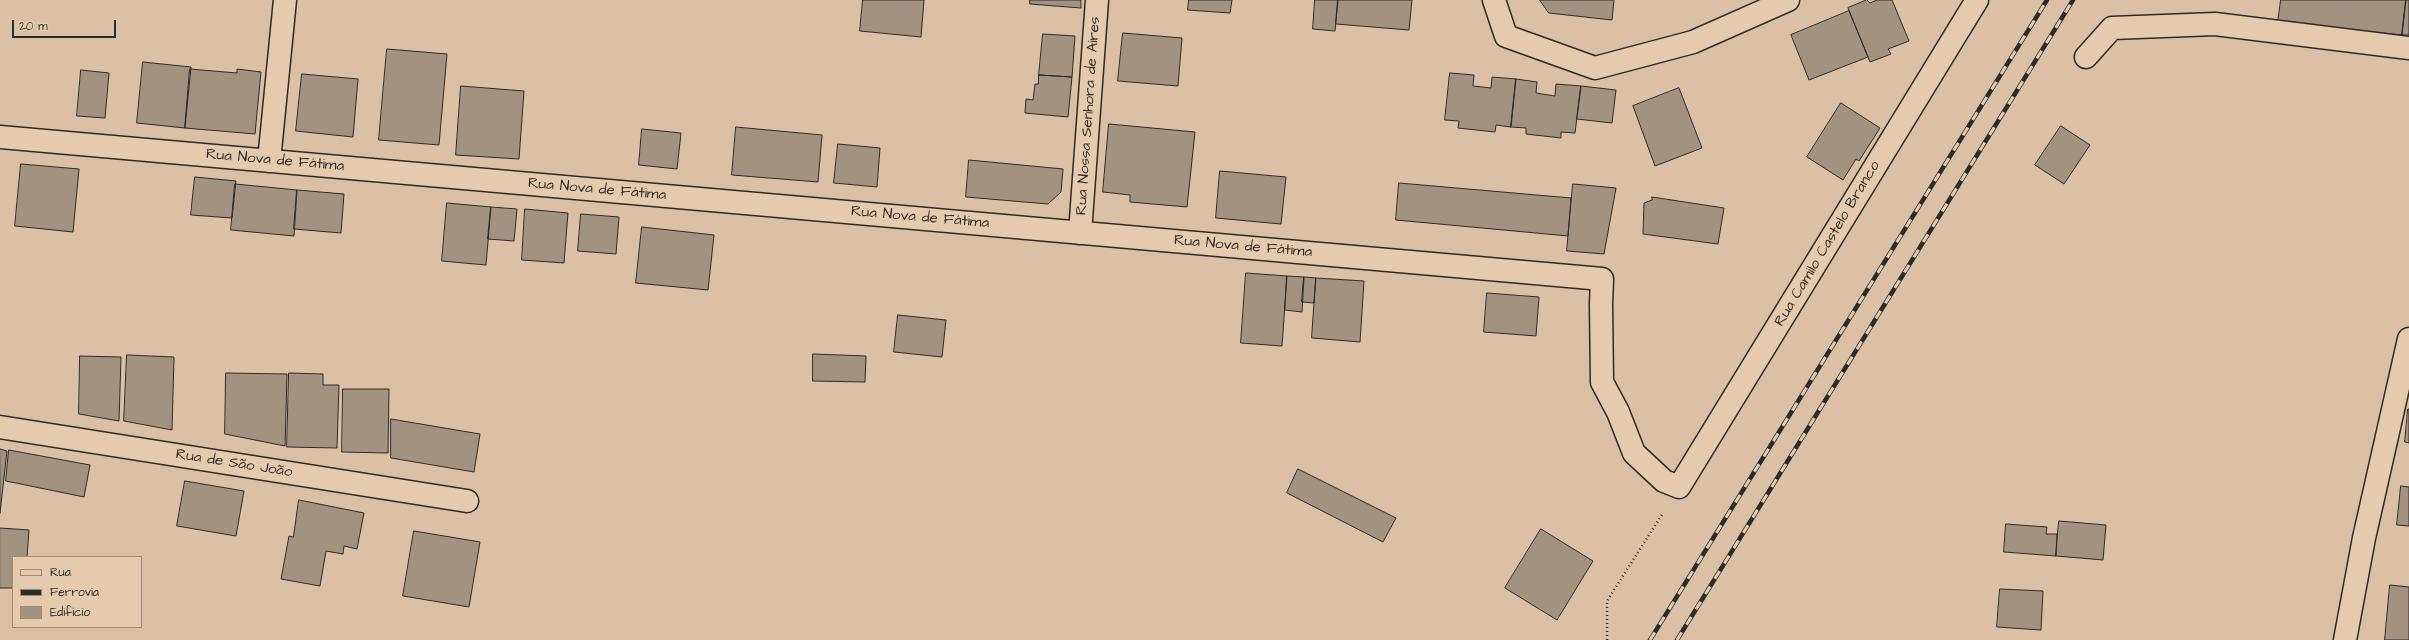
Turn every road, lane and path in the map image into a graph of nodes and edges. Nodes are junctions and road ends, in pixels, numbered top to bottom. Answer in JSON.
{"nodes":[{"id":1,"x":285,"y":0,"type":"edge"},
{"id":2,"x":1097,"y":0,"type":"edge"},
{"id":3,"x":1494,"y":0,"type":"edge"},
{"id":4,"x":1788,"y":0,"type":"edge"},
{"id":5,"x":1977,"y":0,"type":"edge"},
{"id":6,"x":1756,"y":7,"type":"edge"},
{"id":7,"x":2409,"y":48,"type":"edge"},
{"id":8,"x":2086,"y":57,"type":"dead end"},
{"id":9,"x":0,"y":137,"type":"edge"},
{"id":10,"x":269,"y":161,"type":"junction"},
{"id":11,"x":1080,"y":232,"type":"junction"},
{"id":12,"x":2409,"y":339,"type":"edge"},
{"id":13,"x":0,"y":427,"type":"edge"},
{"id":14,"x":1679,"y":487,"type":"junction"},
{"id":15,"x":467,"y":501,"type":"dead end"},
{"id":16,"x":1607,"y":640,"type":"edge"},
{"id":17,"x":2344,"y":640,"type":"edge"}],
"edges":[{"from":1,"to":10,"type":"street"},
{"from":2,"to":11,"type":"street","name":"Rua Nossa Senhora de Aires"},
{"from":3,"to":6,"type":"street"},
{"from":4,"to":6,"type":"street"},
{"from":5,"to":14,"type":"street","name":"Rua Camilo Castelo Branco"},
{"from":7,"to":8,"type":"street"},
{"from":9,"to":10,"type":"street","name":"Rua Nova de Fátima"},
{"from":10,"to":11,"type":"street","name":"Rua Nova de Fátima"},
{"from":11,"to":14,"type":"street","name":"Rua Nova de Fátima"},
{"from":12,"to":17,"type":"street"},
{"from":13,"to":15,"type":"street","name":"Rua de São João"},
{"from":14,"to":16,"type":"path"}]}
